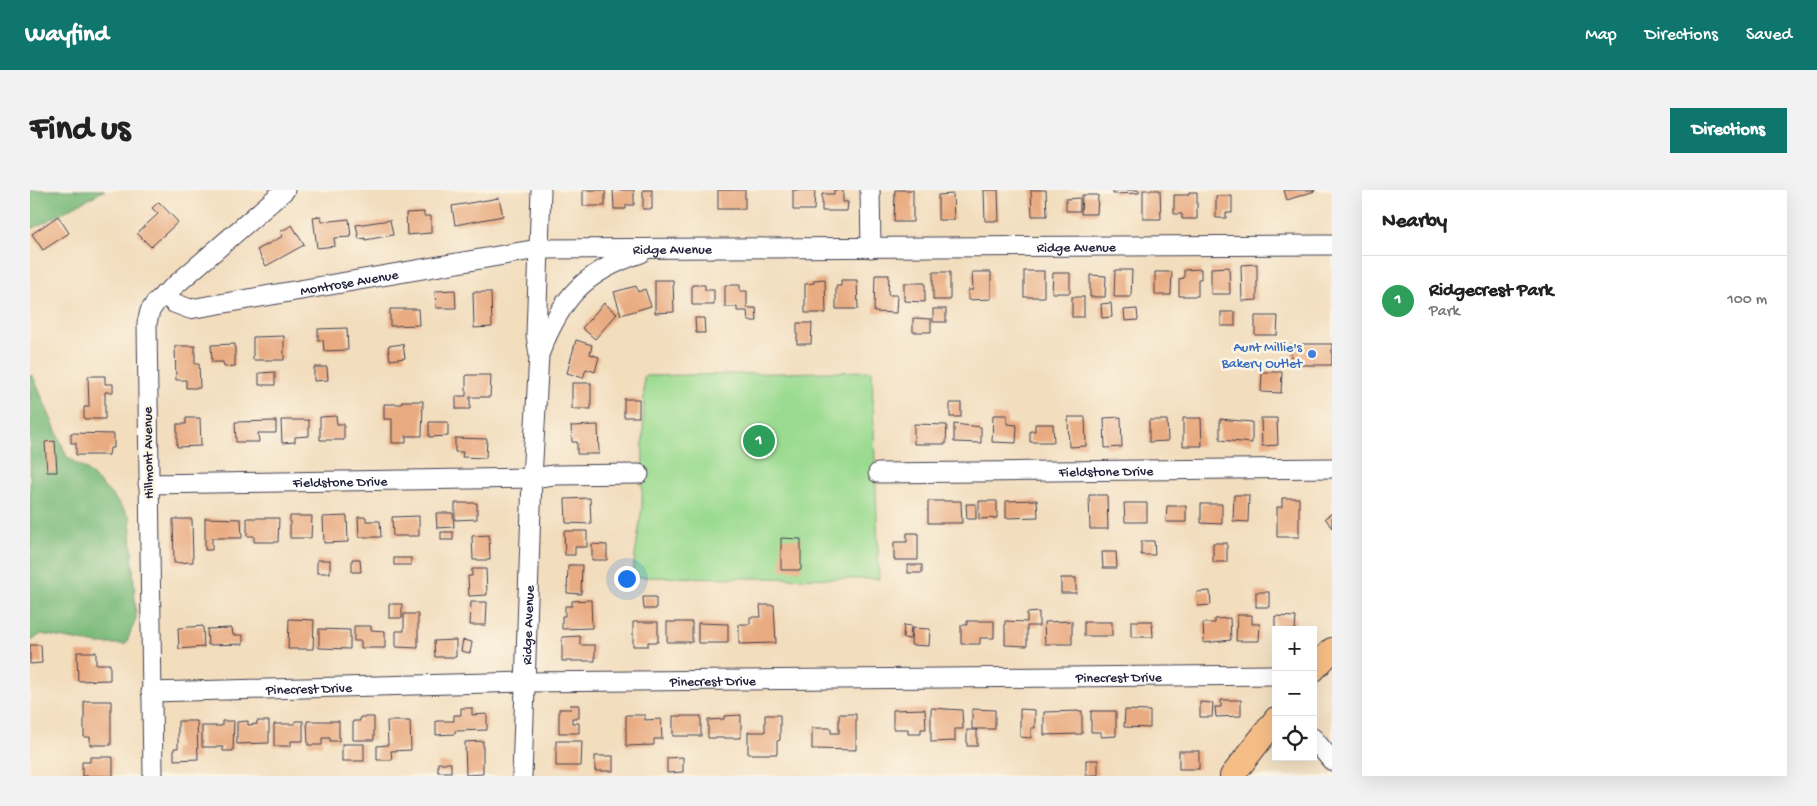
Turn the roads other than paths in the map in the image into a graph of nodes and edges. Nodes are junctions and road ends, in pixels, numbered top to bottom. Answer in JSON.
{"nodes":[{"id":1,"x":285,"y":190,"type":"edge"},
{"id":2,"x":541,"y":190,"type":"edge"},
{"id":3,"x":870,"y":190,"type":"edge"},
{"id":4,"x":1332,"y":245,"type":"edge"},
{"id":5,"x":871,"y":248,"type":"junction"},
{"id":6,"x":538,"y":249,"type":"junction"},
{"id":7,"x":663,"y":250,"type":"junction"},
{"id":8,"x":164,"y":294,"type":"junction"},
{"id":9,"x":539,"y":355,"type":"junction"},
{"id":10,"x":1332,"y":468,"type":"edge"},
{"id":11,"x":878,"y":473,"type":"dead end"},
{"id":12,"x":639,"y":474,"type":"dead end"},
{"id":13,"x":532,"y":478,"type":"junction"},
{"id":14,"x":148,"y":484,"type":"junction"},
{"id":15,"x":1332,"y":650,"type":"edge"},
{"id":16,"x":1317,"y":666,"type":"edge"},
{"id":17,"x":1272,"y":675,"type":"edge"},
{"id":18,"x":524,"y":682,"type":"junction"},
{"id":19,"x":151,"y":692,"type":"junction"},
{"id":20,"x":1272,"y":724,"type":"edge"},
{"id":21,"x":1317,"y":743,"type":"edge"},
{"id":22,"x":1332,"y":761,"type":"edge"},
{"id":23,"x":153,"y":776,"type":"edge"},
{"id":24,"x":522,"y":776,"type":"edge"},
{"id":25,"x":1232,"y":776,"type":"edge"}],
"edges":[{"from":1,"to":8,"type":"street","name":"Hillmont Avenue"},
{"from":2,"to":6,"type":"street"},
{"from":3,"to":5,"type":"street"},
{"from":4,"to":5,"type":"street","name":"Ridge Avenue"},
{"from":5,"to":7,"type":"street","name":"Ridge Avenue"},
{"from":6,"to":7,"type":"street","name":"Ridge Avenue"},
{"from":6,"to":8,"type":"street","name":"Montrose Avenue"},
{"from":6,"to":9,"type":"street","name":"Ridge Avenue"},
{"from":7,"to":9,"type":"street"},
{"from":8,"to":14,"type":"street","name":"Hillmont Avenue"},
{"from":9,"to":13,"type":"street","name":"Ridge Avenue"},
{"from":10,"to":11,"type":"street","name":"Fieldstone Drive"},
{"from":12,"to":13,"type":"street","name":"Fieldstone Drive"},
{"from":13,"to":14,"type":"street","name":"Fieldstone Drive"},
{"from":13,"to":18,"type":"street","name":"Ridge Avenue"},
{"from":14,"to":19,"type":"street","name":"Hillmont Avenue"},
{"from":15,"to":16,"type":"main road"},
{"from":17,"to":18,"type":"street","name":"Pinecrest Drive"},
{"from":18,"to":19,"type":"street","name":"Pinecrest Drive"},
{"from":18,"to":24,"type":"street","name":"Ridge Avenue"},
{"from":19,"to":23,"type":"street","name":"Hillmont Avenue"},
{"from":20,"to":25,"type":"main road"},
{"from":21,"to":22,"type":"street"}]}
